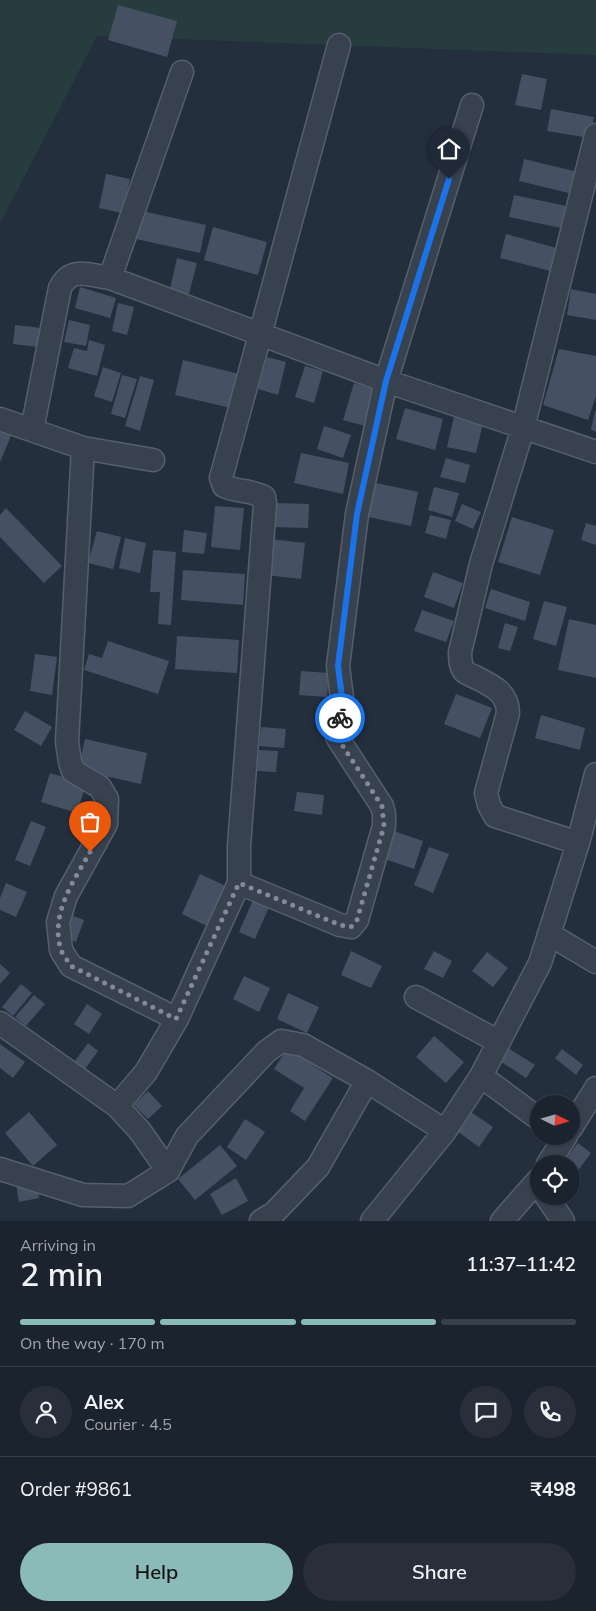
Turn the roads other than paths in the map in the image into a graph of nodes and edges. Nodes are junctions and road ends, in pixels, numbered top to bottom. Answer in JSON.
{"nodes":[{"id":1,"x":340,"y":45,"type":"dead end"},
{"id":2,"x":182,"y":72,"type":"dead end"},
{"id":3,"x":472,"y":106,"type":"dead end"},
{"id":4,"x":596,"y":135,"type":"edge"},
{"id":5,"x":110,"y":278,"type":"junction"},
{"id":6,"x":261,"y":334,"type":"junction"},
{"id":7,"x":386,"y":381,"type":"junction"},
{"id":8,"x":0,"y":419,"type":"edge"},
{"id":9,"x":523,"y":428,"type":"junction"},
{"id":10,"x":32,"y":430,"type":"junction"},
{"id":11,"x":83,"y":448,"type":"junction"},
{"id":12,"x":596,"y":452,"type":"edge"},
{"id":13,"x":153,"y":460,"type":"dead end"},
{"id":14,"x":596,"y":774,"type":"edge"},
{"id":15,"x":578,"y":844,"type":"junction"},
{"id":16,"x":239,"y":883,"type":"junction"},
{"id":17,"x":549,"y":934,"type":"junction"},
{"id":18,"x":596,"y":962,"type":"edge"},
{"id":19,"x":416,"y":997,"type":"dead end"},
{"id":20,"x":176,"y":1019,"type":"junction"},
{"id":21,"x":0,"y":1024,"type":"edge"},
{"id":22,"x":499,"y":1042,"type":"junction"},
{"id":23,"x":481,"y":1076,"type":"junction"},
{"id":24,"x":367,"y":1081,"type":"junction"},
{"id":25,"x":596,"y":1088,"type":"edge"},
{"id":26,"x":117,"y":1106,"type":"junction"},
{"id":27,"x":530,"y":1112,"type":"edge"},
{"id":28,"x":580,"y":1113,"type":"edge"},
{"id":29,"x":445,"y":1131,"type":"junction"},
{"id":30,"x":0,"y":1169,"type":"edge"},
{"id":31,"x":168,"y":1171,"type":"junction"},
{"id":32,"x":530,"y":1195,"type":"edge"},
{"id":33,"x":553,"y":1205,"type":"edge"},
{"id":34,"x":261,"y":1221,"type":"edge"},
{"id":35,"x":372,"y":1221,"type":"edge"},
{"id":36,"x":502,"y":1221,"type":"edge"},
{"id":37,"x":564,"y":1221,"type":"edge"}],
"edges":[{"from":1,"to":6,"type":"street"},
{"from":2,"to":5,"type":"street"},
{"from":3,"to":7,"type":"street"},
{"from":4,"to":9,"type":"street"},
{"from":5,"to":6,"type":"street"},
{"from":5,"to":10,"type":"street"},
{"from":6,"to":7,"type":"street"},
{"from":6,"to":16,"type":"street"},
{"from":7,"to":9,"type":"street"},
{"from":7,"to":16,"type":"street"},
{"from":8,"to":10,"type":"street"},
{"from":9,"to":12,"type":"street"},
{"from":9,"to":15,"type":"street"},
{"from":10,"to":11,"type":"street"},
{"from":11,"to":13,"type":"street"},
{"from":11,"to":20,"type":"street"},
{"from":14,"to":15,"type":"street"},
{"from":15,"to":17,"type":"street"},
{"from":16,"to":20,"type":"street"},
{"from":17,"to":18,"type":"street"},
{"from":17,"to":22,"type":"street"},
{"from":19,"to":22,"type":"street"},
{"from":20,"to":26,"type":"street"},
{"from":21,"to":26,"type":"street"},
{"from":22,"to":23,"type":"street"},
{"from":23,"to":27,"type":"street"},
{"from":23,"to":29,"type":"street"},
{"from":24,"to":29,"type":"street"},
{"from":24,"to":31,"type":"street"},
{"from":24,"to":34,"type":"street"},
{"from":25,"to":28,"type":"street"},
{"from":26,"to":31,"type":"street"},
{"from":29,"to":35,"type":"street"},
{"from":30,"to":31,"type":"street"},
{"from":32,"to":36,"type":"street"},
{"from":33,"to":37,"type":"street"}]}
